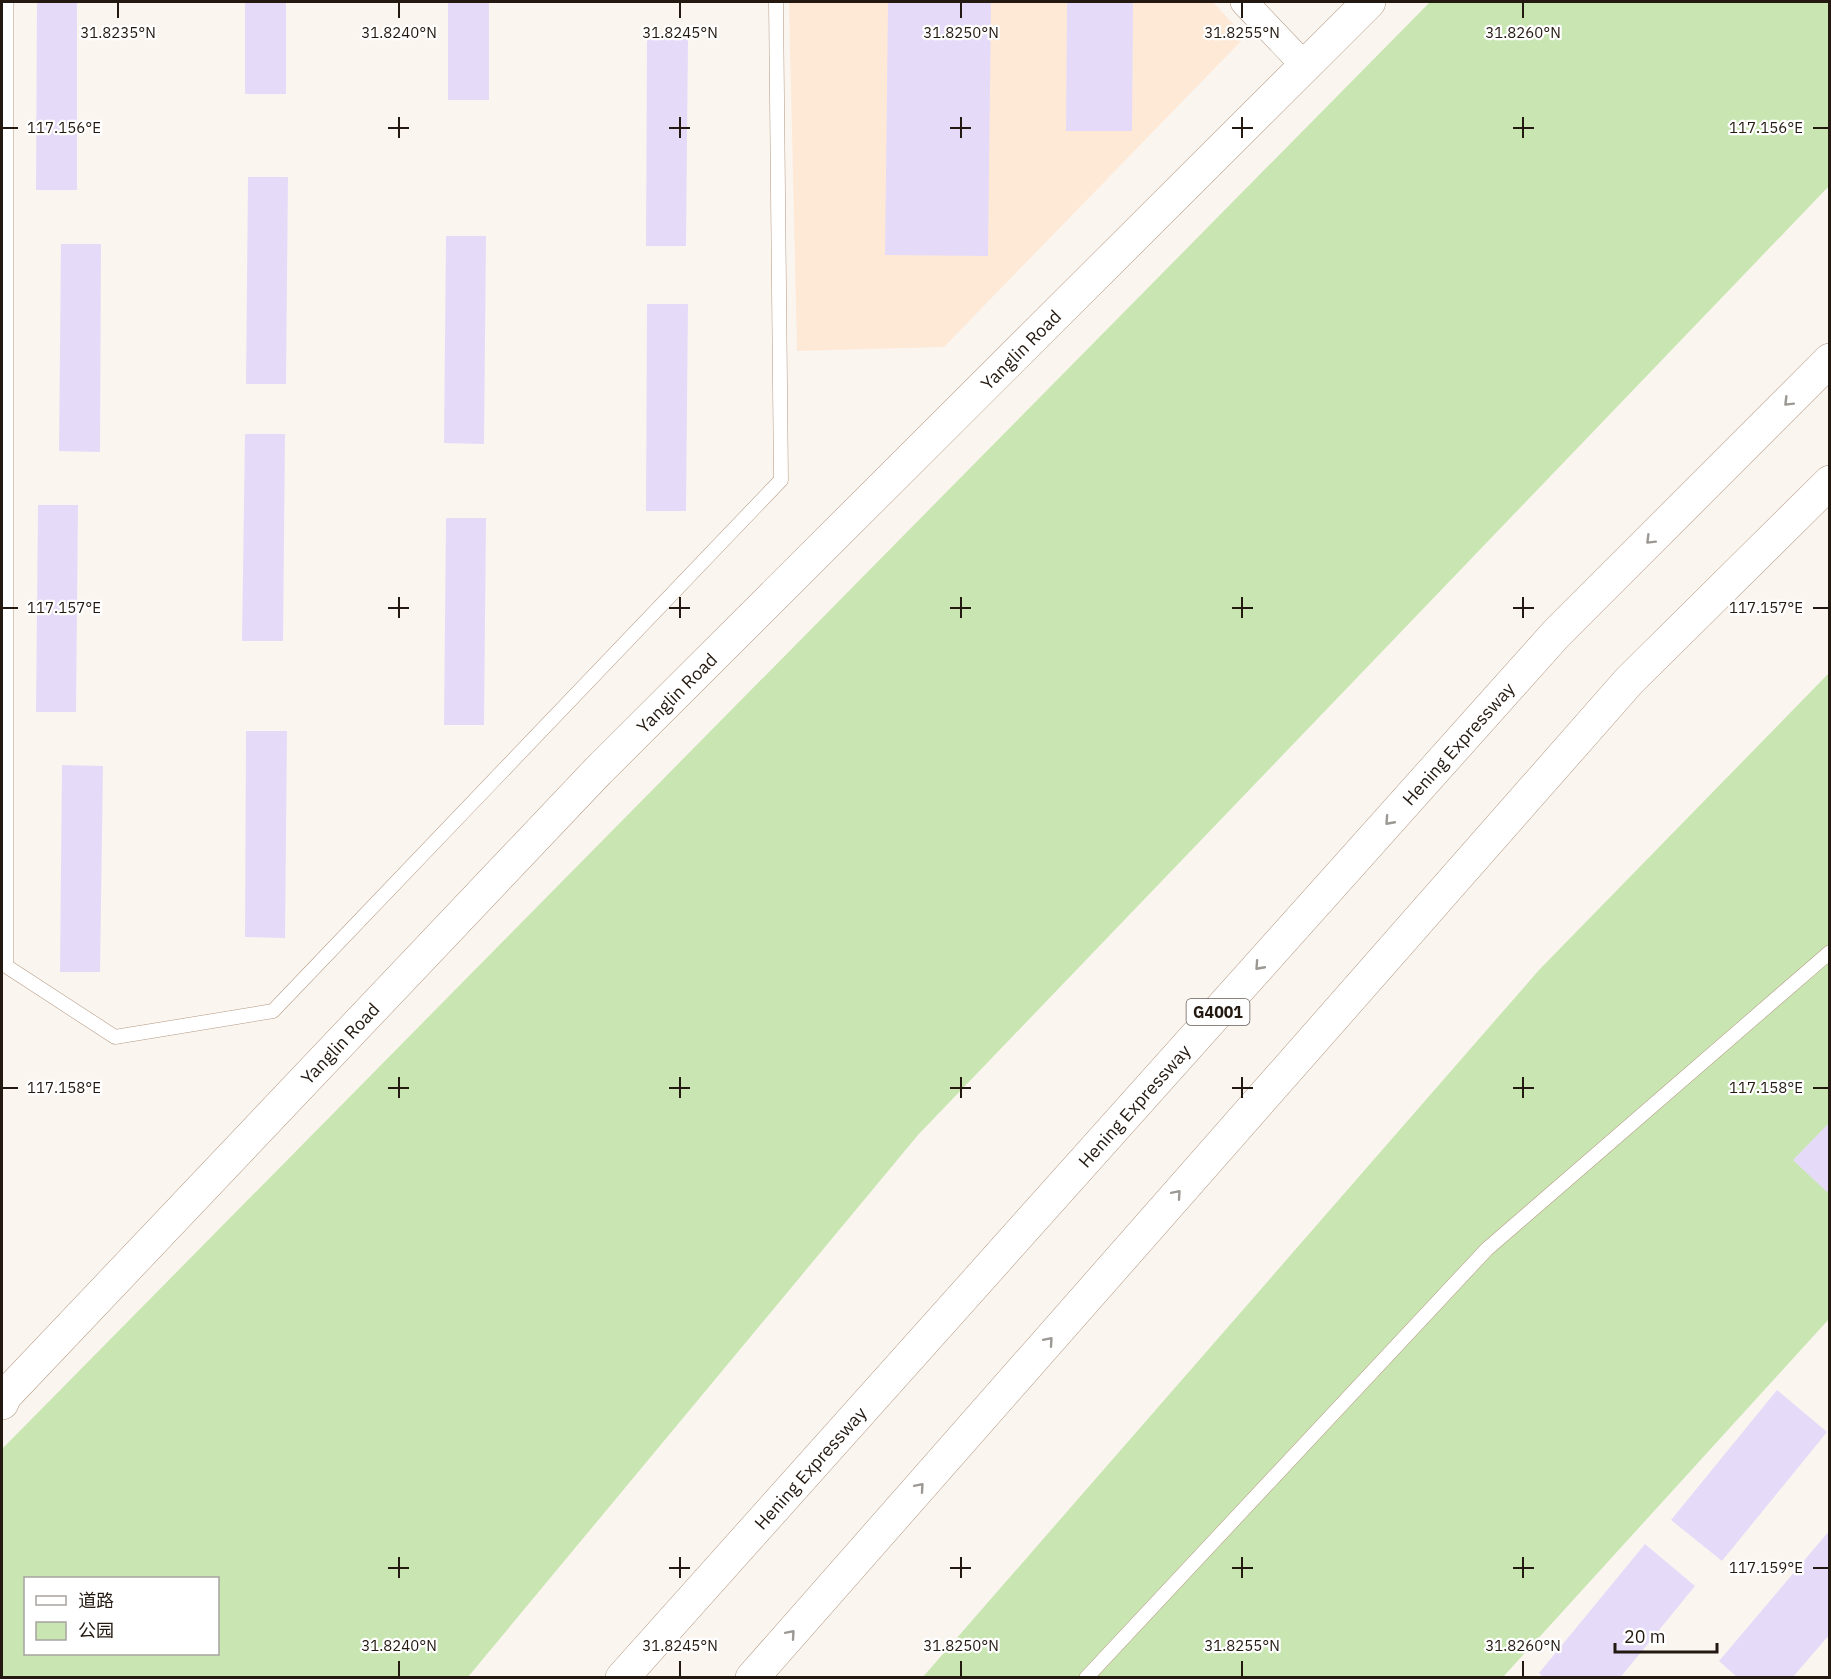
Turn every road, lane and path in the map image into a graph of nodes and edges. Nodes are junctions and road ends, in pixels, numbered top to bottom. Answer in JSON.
{"nodes":[{"id":1,"x":6,"y":2,"type":"edge"},
{"id":2,"x":776,"y":2,"type":"edge"},
{"id":3,"x":1244,"y":2,"type":"edge"},
{"id":4,"x":1369,"y":2,"type":"edge"},
{"id":5,"x":1304,"y":65,"type":"junction"},
{"id":6,"x":1830,"y":360,"type":"edge"},
{"id":7,"x":1830,"y":482,"type":"edge"},
{"id":8,"x":1830,"y":952,"type":"edge"},
{"id":9,"x":2,"y":1403,"type":"edge"},
{"id":10,"x":622,"y":1677,"type":"edge"},
{"id":11,"x":752,"y":1677,"type":"edge"},
{"id":12,"x":1086,"y":1677,"type":"edge"}],
"edges":[{"from":1,"to":2,"type":"lane"},
{"from":3,"to":5,"type":"street"},
{"from":4,"to":5,"type":"main road","name":"Yanglin Road"},
{"from":5,"to":9,"type":"main road","name":"Yanglin Road"},
{"from":6,"to":10,"type":"main road","name":"Hening Expressway","number":"G4001","one_way":true},
{"from":11,"to":7,"type":"main road","one_way":true},
{"from":8,"to":12,"type":"lane"}]}
